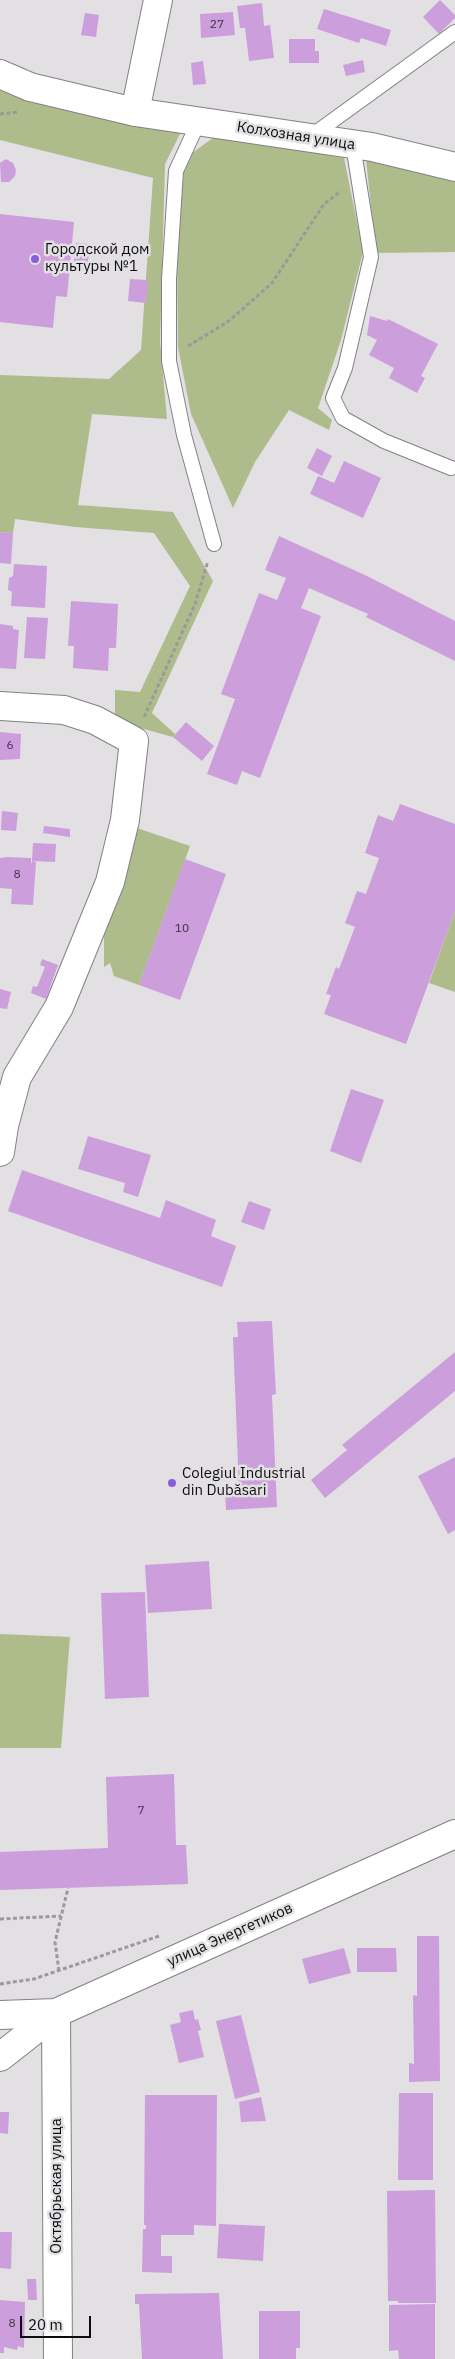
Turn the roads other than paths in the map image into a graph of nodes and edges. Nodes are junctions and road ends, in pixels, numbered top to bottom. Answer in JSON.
{"nodes":[{"id":1,"x":158,"y":0,"type":"edge"},
{"id":2,"x":455,"y":32,"type":"edge"},
{"id":3,"x":0,"y":74,"type":"edge"},
{"id":4,"x":135,"y":112,"type":"junction"},
{"id":5,"x":199,"y":121,"type":"junction"},
{"id":6,"x":310,"y":138,"type":"junction"},
{"id":7,"x":353,"y":145,"type":"junction"},
{"id":8,"x":455,"y":167,"type":"edge"},
{"id":9,"x":450,"y":468,"type":"dead end"},
{"id":10,"x":214,"y":544,"type":"road end"},
{"id":11,"x":0,"y":706,"type":"edge"},
{"id":12,"x":0,"y":1152,"type":"edge"},
{"id":13,"x":455,"y":1834,"type":"edge"},
{"id":14,"x":56,"y":2013,"type":"junction"},
{"id":15,"x":0,"y":2015,"type":"edge"},
{"id":16,"x":0,"y":2057,"type":"edge"},
{"id":17,"x":58,"y":2359,"type":"edge"}],
"edges":[{"from":1,"to":4,"type":"street"},
{"from":2,"to":6,"type":"lane"},
{"from":3,"to":4,"type":"street","name":"Колхозная улица"},
{"from":4,"to":5,"type":"street","name":"Колхозная улица"},
{"from":5,"to":6,"type":"street","name":"Колхозная улица"},
{"from":5,"to":10,"type":"lane"},
{"from":6,"to":7,"type":"street","name":"Колхозная улица"},
{"from":7,"to":8,"type":"street","name":"Колхозная улица"},
{"from":7,"to":9,"type":"lane"},
{"from":11,"to":12,"type":"street"},
{"from":13,"to":14,"type":"street","name":"улица Энергетиков"},
{"from":14,"to":15,"type":"street","name":"улица Энергетиков"},
{"from":14,"to":16,"type":"street"},
{"from":14,"to":17,"type":"street","name":"Октябрьская улица"}]}
